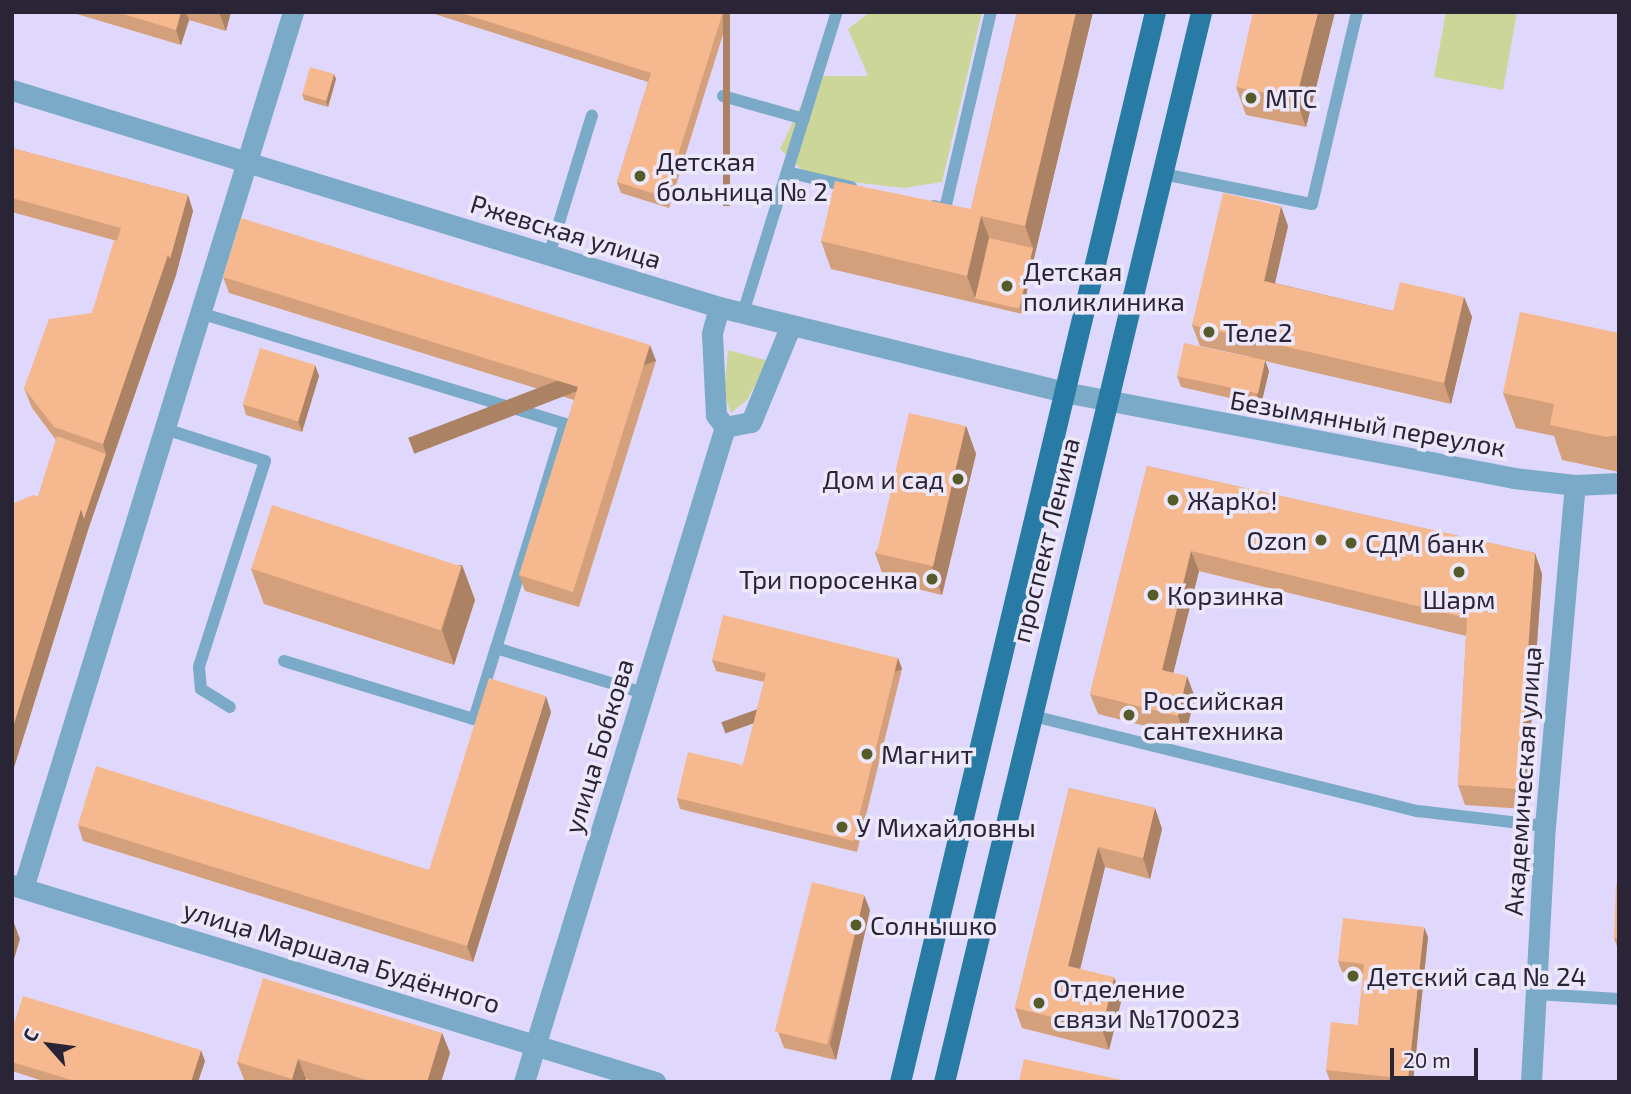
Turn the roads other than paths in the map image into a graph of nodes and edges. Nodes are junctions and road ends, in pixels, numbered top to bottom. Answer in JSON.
{"nodes":[{"id":1,"x":293,"y":12,"type":"edge"},
{"id":2,"x":837,"y":12,"type":"edge"},
{"id":3,"x":991,"y":12,"type":"edge"},
{"id":4,"x":1155,"y":12,"type":"edge"},
{"id":5,"x":1201,"y":12,"type":"edge"},
{"id":6,"x":1357,"y":12,"type":"edge"},
{"id":7,"x":12,"y":90,"type":"edge"},
{"id":8,"x":723,"y":96,"type":"dead end"},
{"id":9,"x":592,"y":115,"type":"dead end"},
{"id":10,"x":804,"y":119,"type":"junction"},
{"id":11,"x":247,"y":162,"type":"junction"},
{"id":12,"x":787,"y":172,"type":"junction"},
{"id":13,"x":1163,"y":174,"type":"junction"},
{"id":14,"x":866,"y":190,"type":"edge"},
{"id":15,"x":919,"y":202,"type":"edge"},
{"id":16,"x":550,"y":255,"type":"junction"},
{"id":17,"x":719,"y":307,"type":"junction"},
{"id":18,"x":200,"y":313,"type":"junction"},
{"id":19,"x":743,"y":313,"type":"junction"},
{"id":20,"x":791,"y":325,"type":"junction"},
{"id":21,"x":1064,"y":392,"type":"junction"},
{"id":22,"x":1109,"y":403,"type":"junction"},
{"id":23,"x":725,"y":427,"type":"junction"},
{"id":24,"x":164,"y":429,"type":"junction"},
{"id":25,"x":1619,"y":483,"type":"edge"},
{"id":26,"x":1575,"y":485,"type":"junction"},
{"id":27,"x":496,"y":648,"type":"junction"},
{"id":28,"x":284,"y":661,"type":"dead end"},
{"id":29,"x":643,"y":693,"type":"junction"},
{"id":30,"x":230,"y":707,"type":"dead end"},
{"id":31,"x":1029,"y":715,"type":"junction"},
{"id":32,"x":1545,"y":826,"type":"junction"},
{"id":33,"x":18,"y":886,"type":"edge"},
{"id":34,"x":1536,"y":994,"type":"junction"},
{"id":35,"x":1619,"y":999,"type":"edge"},
{"id":36,"x":535,"y":1045,"type":"junction"},
{"id":37,"x":524,"y":1082,"type":"edge"},
{"id":38,"x":655,"y":1082,"type":"edge"},
{"id":39,"x":900,"y":1082,"type":"edge"},
{"id":40,"x":944,"y":1082,"type":"edge"},
{"id":41,"x":1531,"y":1082,"type":"edge"}],
"edges":[{"from":1,"to":11,"type":"street"},
{"from":2,"to":10,"type":"lane"},
{"from":3,"to":15,"type":"lane"},
{"from":4,"to":21,"type":"main road","name":"проспект Ленина"},
{"from":5,"to":13,"type":"main road","name":"проспект Ленина"},
{"from":6,"to":13,"type":"lane"},
{"from":7,"to":11,"type":"street","name":"Ржевская улица"},
{"from":8,"to":10,"type":"lane"},
{"from":9,"to":16,"type":"lane"},
{"from":10,"to":12,"type":"lane"},
{"from":11,"to":16,"type":"street","name":"Ржевская улица"},
{"from":11,"to":18,"type":"street"},
{"from":12,"to":14,"type":"lane"},
{"from":12,"to":19,"type":"lane"},
{"from":13,"to":22,"type":"main road","name":"проспект Ленина"},
{"from":16,"to":17,"type":"street","name":"Ржевская улица"},
{"from":17,"to":19,"type":"street","name":"Ржевская улица"},
{"from":17,"to":23,"type":"street"},
{"from":18,"to":24,"type":"street"},
{"from":18,"to":27,"type":"lane"},
{"from":19,"to":20,"type":"street","name":"Ржевская улица"},
{"from":20,"to":21,"type":"street","name":"Ржевская улица"},
{"from":20,"to":23,"type":"street"},
{"from":21,"to":22,"type":"street","name":"Ржевская улица"},
{"from":21,"to":39,"type":"main road","name":"проспект Ленина"},
{"from":22,"to":26,"type":"street","name":"Безымянный переулок"},
{"from":22,"to":31,"type":"main road","name":"проспект Ленина"},
{"from":23,"to":29,"type":"street","name":"улица Бобкова"},
{"from":24,"to":30,"type":"lane"},
{"from":24,"to":33,"type":"street"},
{"from":25,"to":26,"type":"street","name":"Безымянный переулок"},
{"from":26,"to":32,"type":"street","name":"Академическая улица"},
{"from":27,"to":28,"type":"lane"},
{"from":27,"to":29,"type":"lane"},
{"from":29,"to":36,"type":"street","name":"улица Бобкова"},
{"from":31,"to":32,"type":"lane"},
{"from":31,"to":40,"type":"main road","name":"проспект Ленина"},
{"from":32,"to":34,"type":"street","name":"Академическая улица"},
{"from":33,"to":36,"type":"street","name":"улица Маршала Будённого"},
{"from":34,"to":35,"type":"lane"},
{"from":34,"to":41,"type":"street","name":"Академическая улица"},
{"from":36,"to":37,"type":"street","name":"улица Бобкова"},
{"from":36,"to":38,"type":"street","name":"улица Маршала Будённого"}]}
